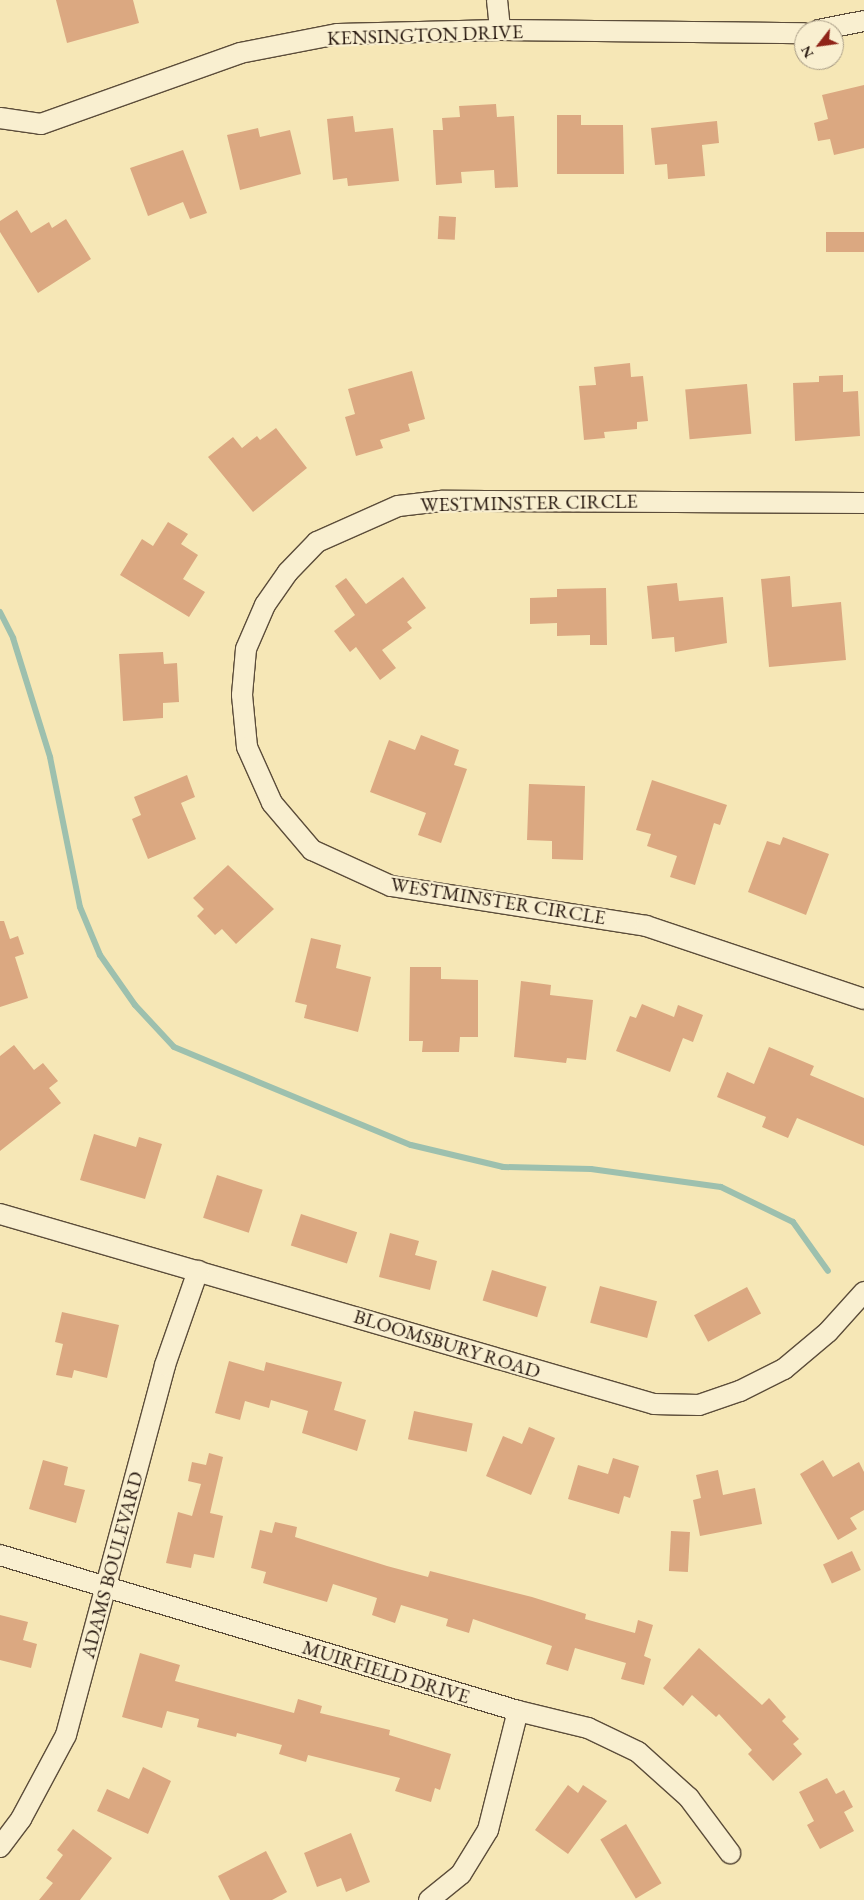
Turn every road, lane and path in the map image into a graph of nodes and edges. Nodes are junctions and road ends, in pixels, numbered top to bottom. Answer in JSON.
{"nodes":[{"id":1,"x":497,"y":0,"type":"edge"},
{"id":2,"x":864,"y":21,"type":"edge"},
{"id":3,"x":844,"y":25,"type":"edge"},
{"id":4,"x":500,"y":30,"type":"junction"},
{"id":5,"x":794,"y":33,"type":"edge"},
{"id":6,"x":0,"y":118,"type":"edge"},
{"id":7,"x":864,"y":503,"type":"edge"},
{"id":8,"x":864,"y":999,"type":"edge"},
{"id":9,"x":0,"y":1214,"type":"edge"},
{"id":10,"x":198,"y":1272,"type":"junction"},
{"id":11,"x":864,"y":1292,"type":"edge"},
{"id":12,"x":0,"y":1555,"type":"edge"},
{"id":13,"x":106,"y":1589,"type":"junction"},
{"id":14,"x":518,"y":1711,"type":"junction"},
{"id":15,"x":0,"y":1847,"type":"edge"},
{"id":16,"x":730,"y":1853,"type":"dead end"},
{"id":17,"x":429,"y":1900,"type":"edge"}],
"edges":[{"from":1,"to":4,"type":"street"},
{"from":2,"to":3,"type":"street"},
{"from":4,"to":5,"type":"street","name":"KENSINGTON DRIVE"},
{"from":4,"to":6,"type":"street","name":"KENSINGTON DRIVE"},
{"from":7,"to":8,"type":"street","name":"WESTMINSTER CIRCLE"},
{"from":9,"to":10,"type":"street","name":"BLOOMSBURY ROAD"},
{"from":10,"to":11,"type":"street","name":"BLOOMSBURY ROAD"},
{"from":10,"to":13,"type":"street","name":"ADAMS BOULEVARD"},
{"from":12,"to":13,"type":"street","name":"MUIRFIELD DRIVE"},
{"from":13,"to":14,"type":"street","name":"MUIRFIELD DRIVE"},
{"from":13,"to":15,"type":"street","name":"ADAMS BOULEVARD"},
{"from":14,"to":16,"type":"street","name":"MUIRFIELD DRIVE"},
{"from":14,"to":17,"type":"street"}]}
